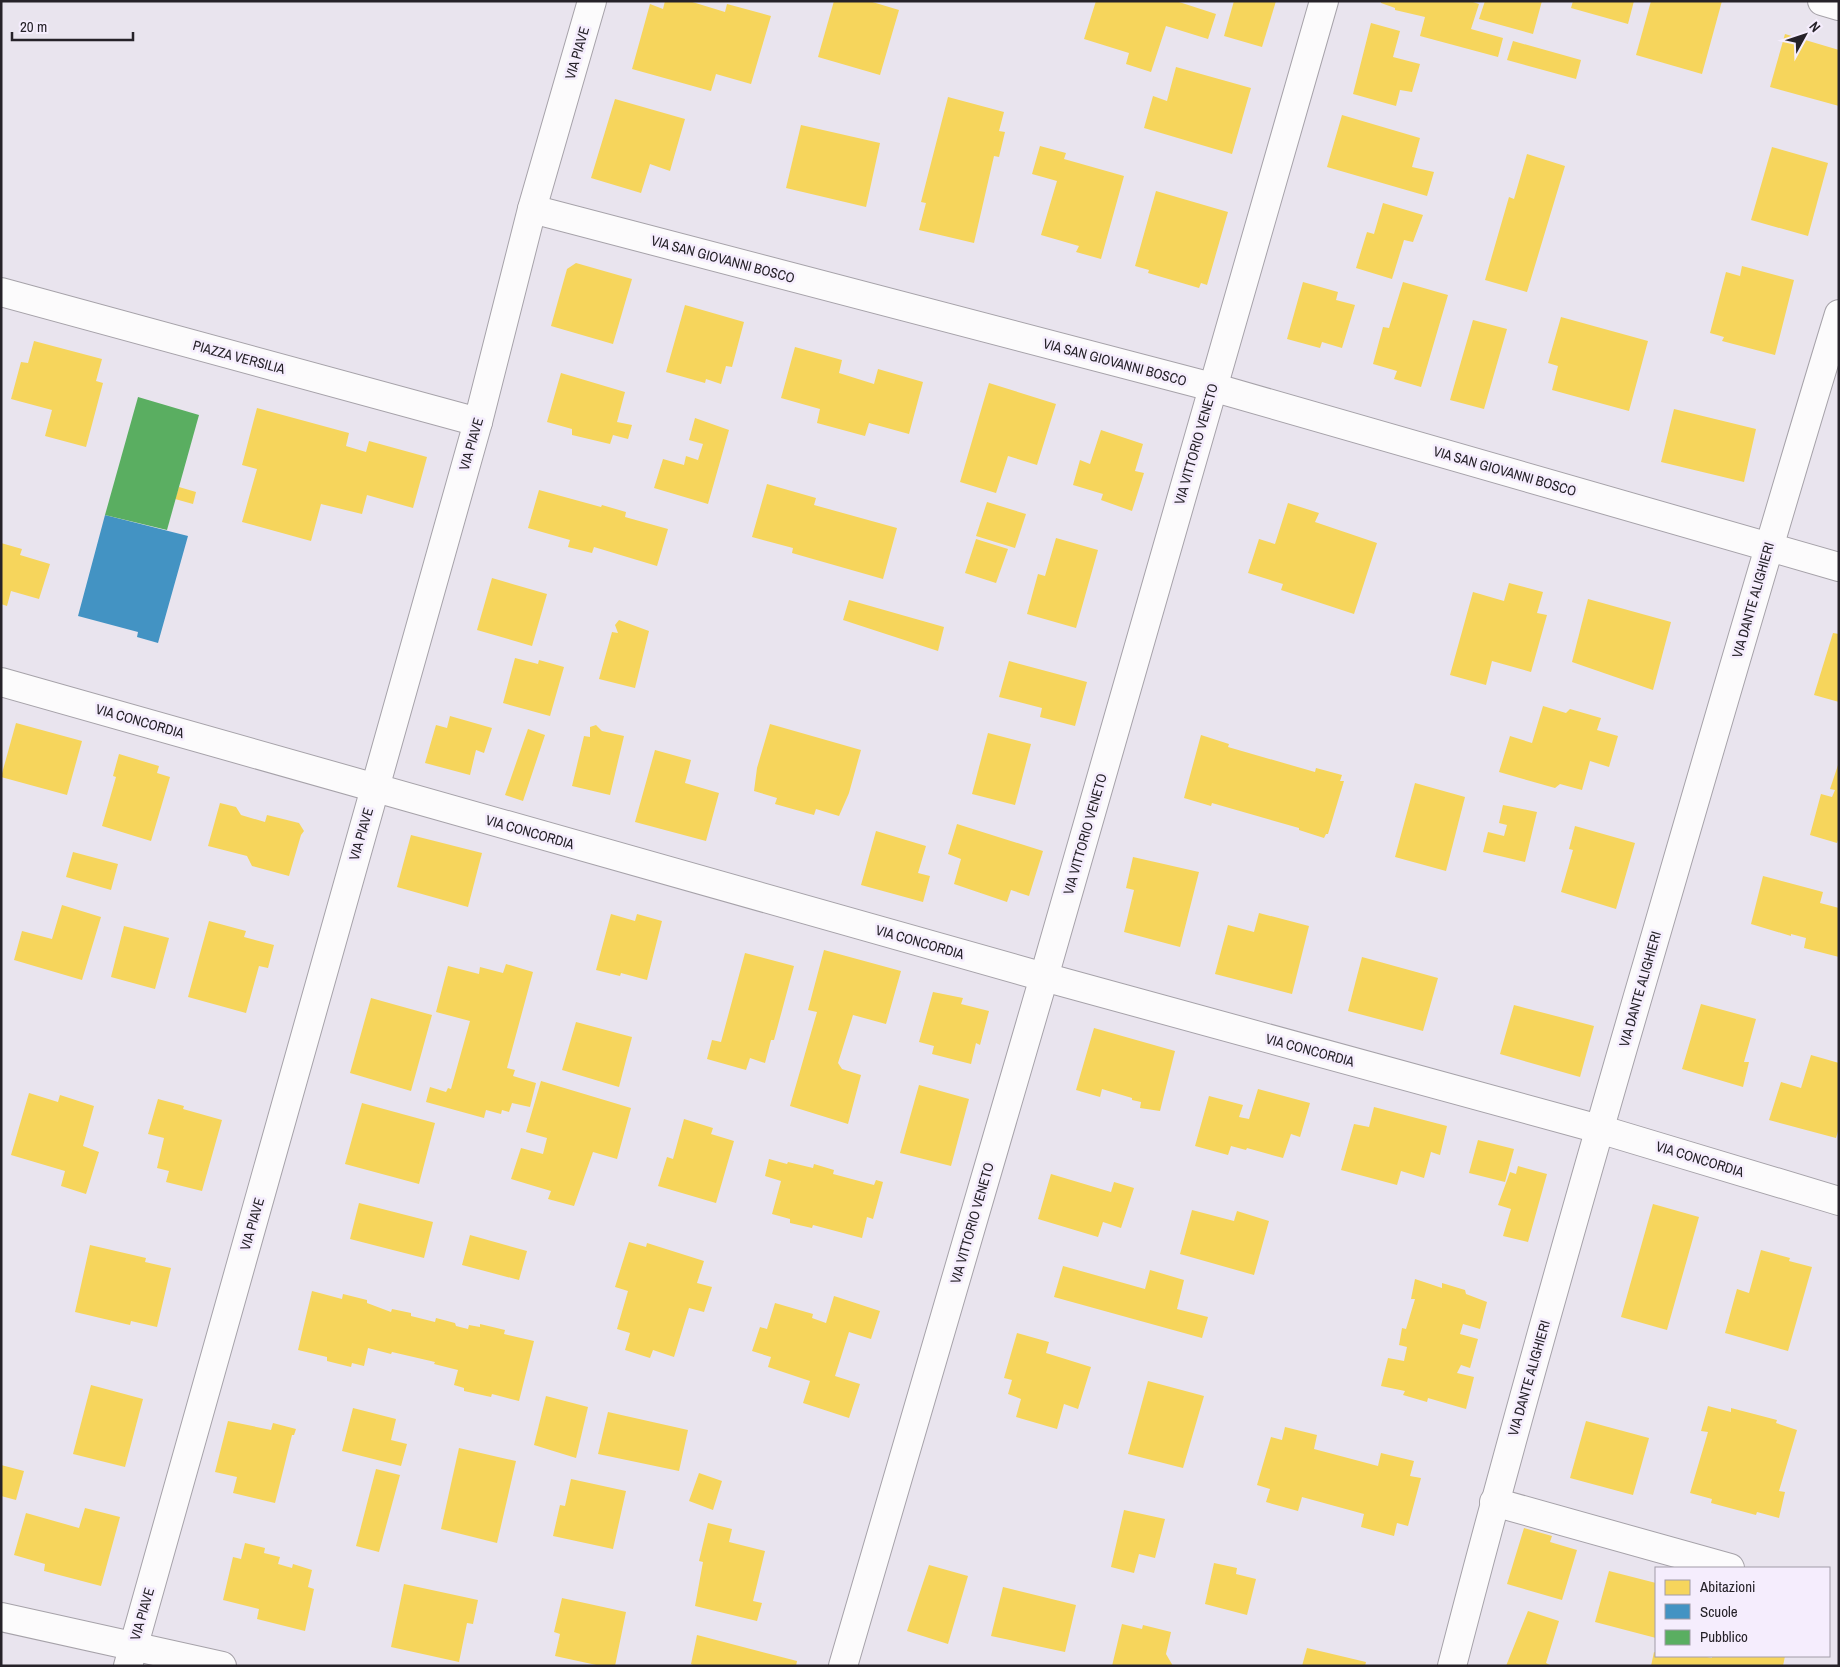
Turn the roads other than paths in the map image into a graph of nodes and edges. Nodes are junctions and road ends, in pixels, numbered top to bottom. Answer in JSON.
{"nodes":[{"id":1,"x":592,"y":1,"type":"edge"},
{"id":2,"x":1324,"y":1,"type":"edge"},
{"id":3,"x":1822,"y":1,"type":"edge"},
{"id":4,"x":1839,"y":6,"type":"edge"},
{"id":5,"x":532,"y":210,"type":"junction"},
{"id":6,"x":1,"y":292,"type":"edge"},
{"id":7,"x":1839,"y":314,"type":"edge"},
{"id":8,"x":1212,"y":387,"type":"junction"},
{"id":9,"x":478,"y":422,"type":"junction"},
{"id":10,"x":1768,"y":547,"type":"junction"},
{"id":11,"x":1839,"y":567,"type":"edge"},
{"id":12,"x":1,"y":682,"type":"edge"},
{"id":13,"x":374,"y":788,"type":"junction"},
{"id":14,"x":1044,"y":977,"type":"junction"},
{"id":15,"x":1600,"y":1129,"type":"junction"},
{"id":16,"x":1839,"y":1201,"type":"edge"},
{"id":17,"x":1494,"y":1502,"type":"junction"},
{"id":18,"x":1726,"y":1567,"type":"edge"},
{"id":19,"x":1,"y":1617,"type":"edge"},
{"id":20,"x":130,"y":1656,"type":"edge"},
{"id":21,"x":222,"y":1666,"type":"edge"},
{"id":22,"x":843,"y":1666,"type":"edge"},
{"id":23,"x":1452,"y":1666,"type":"edge"}],
"edges":[{"from":1,"to":5,"type":"street","name":"VIA PIAVE"},
{"from":2,"to":8,"type":"street","name":"VIA VITTORIO VENETO"},
{"from":3,"to":4,"type":"street"},
{"from":5,"to":8,"type":"street","name":"VIA SAN GIOVANNI BOSCO"},
{"from":5,"to":9,"type":"street","name":"VIA PIAVE"},
{"from":6,"to":9,"type":"street","name":"PIAZZA VERSILIA"},
{"from":7,"to":10,"type":"street","name":"VIA DANTE ALIGHIERI"},
{"from":8,"to":10,"type":"street","name":"VIA SAN GIOVANNI BOSCO"},
{"from":8,"to":14,"type":"street","name":"VIA VITTORIO VENETO"},
{"from":9,"to":13,"type":"street","name":"VIA PIAVE"},
{"from":10,"to":11,"type":"street","name":"VIA SAN GIOVANNI BOSCO"},
{"from":10,"to":15,"type":"street","name":"VIA DANTE ALIGHIERI"},
{"from":12,"to":13,"type":"street","name":"VIA CONCORDIA"},
{"from":13,"to":14,"type":"street","name":"VIA CONCORDIA"},
{"from":13,"to":20,"type":"street","name":"VIA PIAVE"},
{"from":14,"to":15,"type":"street","name":"VIA CONCORDIA"},
{"from":14,"to":22,"type":"street","name":"VIA VITTORIO VENETO"},
{"from":15,"to":16,"type":"street","name":"VIA CONCORDIA"},
{"from":15,"to":17,"type":"street","name":"VIA DANTE ALIGHIERI"},
{"from":17,"to":18,"type":"street"},
{"from":17,"to":23,"type":"street","name":"VIA DANTE ALIGHIERI"},
{"from":19,"to":20,"type":"street"},
{"from":20,"to":21,"type":"street"}]}
